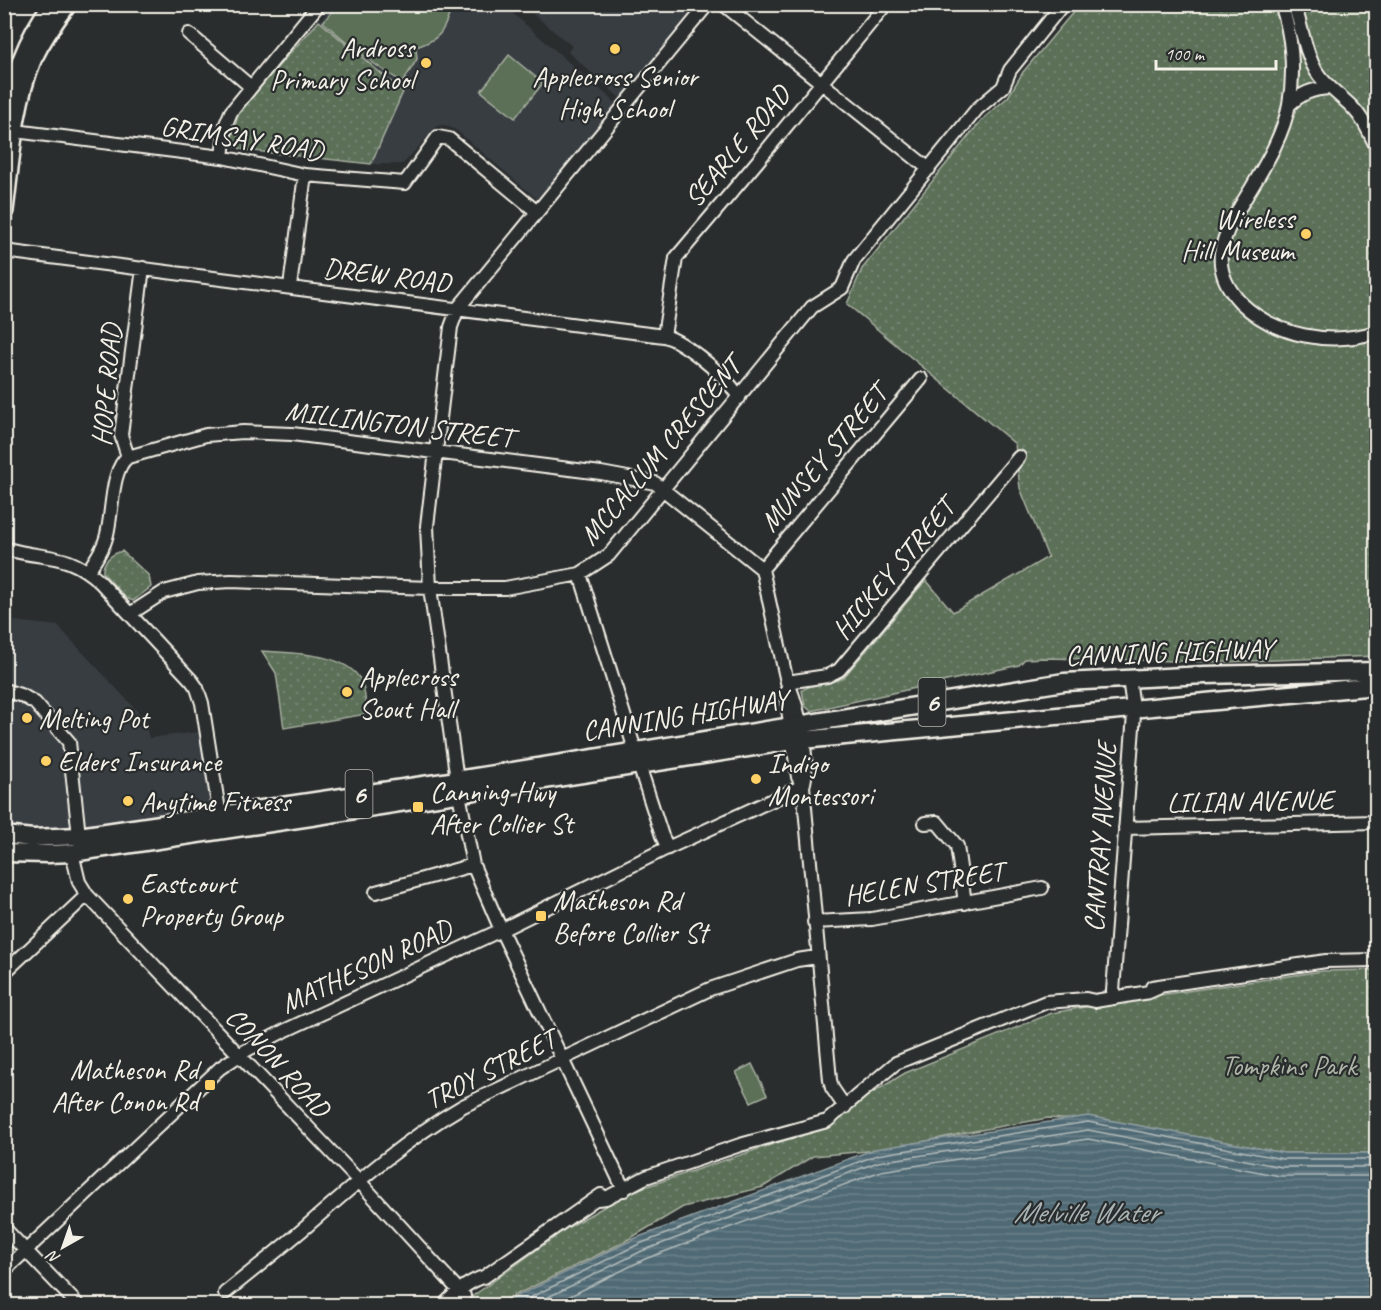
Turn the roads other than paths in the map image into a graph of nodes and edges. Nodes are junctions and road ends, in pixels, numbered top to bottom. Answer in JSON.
{"nodes":[{"id":1,"x":52,"y":4,"type":"edge"},
{"id":2,"x":68,"y":4,"type":"edge"},
{"id":3,"x":319,"y":4,"type":"edge"},
{"id":4,"x":708,"y":4,"type":"edge"},
{"id":5,"x":723,"y":4,"type":"edge"},
{"id":6,"x":886,"y":4,"type":"edge"},
{"id":7,"x":1063,"y":4,"type":"edge"},
{"id":8,"x":1281,"y":4,"type":"edge"},
{"id":9,"x":1294,"y":4,"type":"edge"},
{"id":10,"x":189,"y":34,"type":"dead end"},
{"id":11,"x":820,"y":84,"type":"junction"},
{"id":12,"x":251,"y":87,"type":"junction"},
{"id":13,"x":1330,"y":88,"type":"junction"},
{"id":14,"x":1289,"y":105,"type":"junction"},
{"id":15,"x":10,"y":126,"type":"edge"},
{"id":16,"x":1377,"y":146,"type":"edge"},
{"id":17,"x":222,"y":157,"type":"junction"},
{"id":18,"x":929,"y":169,"type":"junction"},
{"id":19,"x":305,"y":175,"type":"junction"},
{"id":20,"x":537,"y":212,"type":"junction"},
{"id":21,"x":4,"y":214,"type":"edge"},
{"id":22,"x":4,"y":250,"type":"edge"},
{"id":23,"x":142,"y":268,"type":"junction"},
{"id":24,"x":290,"y":286,"type":"junction"},
{"id":25,"x":458,"y":309,"type":"junction"},
{"id":26,"x":1377,"y":332,"type":"edge"},
{"id":27,"x":664,"y":336,"type":"junction"},
{"id":28,"x":921,"y":379,"type":"dead end"},
{"id":29,"x":739,"y":398,"type":"junction"},
{"id":30,"x":435,"y":453,"type":"junction"},
{"id":31,"x":128,"y":457,"type":"junction"},
{"id":32,"x":1019,"y":457,"type":"dead end"},
{"id":33,"x":663,"y":490,"type":"junction"},
{"id":34,"x":9,"y":551,"type":"edge"},
{"id":35,"x":762,"y":569,"type":"junction"},
{"id":36,"x":88,"y":571,"type":"junction"},
{"id":37,"x":580,"y":574,"type":"junction"},
{"id":38,"x":430,"y":588,"type":"junction"},
{"id":39,"x":130,"y":614,"type":"junction"},
{"id":40,"x":1377,"y":671,"type":"edge"},
{"id":41,"x":1129,"y":679,"type":"junction"},
{"id":42,"x":788,"y":682,"type":"junction"},
{"id":43,"x":1377,"y":686,"type":"edge"},
{"id":44,"x":4,"y":690,"type":"edge"},
{"id":45,"x":1133,"y":709,"type":"junction"},
{"id":46,"x":796,"y":732,"type":"junction"},
{"id":47,"x":637,"y":758,"type":"junction"},
{"id":48,"x":803,"y":786,"type":"junction"},
{"id":49,"x":458,"y":787,"type":"junction"},
{"id":50,"x":1377,"y":822,"type":"edge"},
{"id":51,"x":221,"y":823,"type":"junction"},
{"id":52,"x":925,"y":823,"type":"dead end"},
{"id":53,"x":1125,"y":828,"type":"junction"},
{"id":54,"x":4,"y":836,"type":"edge"},
{"id":55,"x":79,"y":836,"type":"junction"},
{"id":56,"x":668,"y":848,"type":"junction"},
{"id":57,"x":4,"y":852,"type":"edge"},
{"id":58,"x":72,"y":853,"type":"junction"},
{"id":59,"x":473,"y":865,"type":"junction"},
{"id":60,"x":1042,"y":888,"type":"dead end"},
{"id":61,"x":376,"y":892,"type":"dead end"},
{"id":62,"x":87,"y":895,"type":"junction"},
{"id":63,"x":965,"y":903,"type":"junction"},
{"id":64,"x":814,"y":922,"type":"junction"},
{"id":65,"x":501,"y":930,"type":"junction"},
{"id":66,"x":817,"y":957,"type":"junction"},
{"id":67,"x":1377,"y":960,"type":"edge"},
{"id":68,"x":4,"y":973,"type":"edge"},
{"id":69,"x":1114,"y":994,"type":"junction"},
{"id":70,"x":239,"y":1054,"type":"junction"},
{"id":71,"x":562,"y":1058,"type":"junction"},
{"id":72,"x":846,"y":1102,"type":"junction"},
{"id":73,"x":358,"y":1180,"type":"junction"},
{"id":74,"x":622,"y":1186,"type":"junction"},
{"id":75,"x":4,"y":1228,"type":"edge"},
{"id":76,"x":27,"y":1251,"type":"junction"},
{"id":77,"x":4,"y":1271,"type":"edge"},
{"id":78,"x":225,"y":1293,"type":"dead end"},
{"id":79,"x":461,"y":1294,"type":"junction"},
{"id":80,"x":79,"y":1305,"type":"edge"},
{"id":81,"x":443,"y":1305,"type":"edge"},
{"id":82,"x":452,"y":1305,"type":"edge"}],
"edges":[{"from":1,"to":15,"type":"highway"},
{"from":2,"to":15,"type":"highway"},
{"from":3,"to":12,"type":"street"},
{"from":4,"to":20,"type":"street"},
{"from":5,"to":11,"type":"street"},
{"from":6,"to":11,"type":"street","name":"SEARLE ROAD"},
{"from":7,"to":18,"type":"street","name":"MCCALLUM CRESCENT"},
{"from":8,"to":14,"type":"street"},
{"from":9,"to":13,"type":"street"},
{"from":10,"to":12,"type":"street"},
{"from":11,"to":18,"type":"street"},
{"from":11,"to":27,"type":"street","name":"SEARLE ROAD"},
{"from":12,"to":17,"type":"street"},
{"from":13,"to":14,"type":"street"},
{"from":13,"to":16,"type":"street"},
{"from":14,"to":26,"type":"street"},
{"from":15,"to":17,"type":"street","name":"GRIMSAY ROAD"},
{"from":15,"to":21,"type":"highway"},
{"from":17,"to":19,"type":"street","name":"GRIMSAY ROAD"},
{"from":18,"to":29,"type":"street","name":"MCCALLUM CRESCENT"},
{"from":19,"to":20,"type":"street","name":"GRIMSAY ROAD"},
{"from":19,"to":24,"type":"street"},
{"from":20,"to":25,"type":"street"},
{"from":22,"to":23,"type":"street","name":"DREW ROAD"},
{"from":23,"to":24,"type":"street","name":"DREW ROAD"},
{"from":23,"to":31,"type":"street","name":"HOPE ROAD"},
{"from":24,"to":25,"type":"street","name":"DREW ROAD"},
{"from":25,"to":27,"type":"street","name":"DREW ROAD"},
{"from":25,"to":30,"type":"street"},
{"from":27,"to":29,"type":"street","name":"DREW ROAD"},
{"from":28,"to":35,"type":"street","name":"MUNSEY STREET"},
{"from":29,"to":33,"type":"street","name":"MCCALLUM CRESCENT"},
{"from":30,"to":31,"type":"street","name":"MILLINGTON STREET"},
{"from":30,"to":33,"type":"street","name":"MILLINGTON STREET"},
{"from":30,"to":38,"type":"street"},
{"from":31,"to":36,"type":"street","name":"HOPE ROAD"},
{"from":32,"to":42,"type":"street","name":"HICKEY STREET"},
{"from":33,"to":35,"type":"street","name":"MILLINGTON STREET"},
{"from":33,"to":37,"type":"street","name":"MCCALLUM CRESCENT"},
{"from":34,"to":36,"type":"street"},
{"from":35,"to":42,"type":"street"},
{"from":36,"to":39,"type":"street"},
{"from":37,"to":38,"type":"street","name":"MCCALLUM CRESCENT"},
{"from":37,"to":47,"type":"street"},
{"from":38,"to":39,"type":"street","name":"MCCALLUM CRESCENT"},
{"from":38,"to":49,"type":"street"},
{"from":39,"to":51,"type":"street"},
{"from":40,"to":41,"type":"highway","name":"CANNING HIGHWAY","number":"6"},
{"from":41,"to":45,"type":"street","name":"CANTRAY AVENUE"},
{"from":41,"to":46,"type":"highway","name":"CANNING HIGHWAY","number":"6"},
{"from":42,"to":46,"type":"street"},
{"from":43,"to":45,"type":"highway","name":"CANNING HIGHWAY","number":"6"},
{"from":44,"to":55,"type":"street"},
{"from":45,"to":46,"type":"highway","name":"CANNING HIGHWAY","number":"6"},
{"from":45,"to":53,"type":"street","name":"CANTRAY AVENUE"},
{"from":46,"to":47,"type":"highway","name":"CANNING HIGHWAY","number":"6"},
{"from":46,"to":48,"type":"street"},
{"from":47,"to":49,"type":"highway","name":"CANNING HIGHWAY","number":"6"},
{"from":47,"to":56,"type":"street"},
{"from":48,"to":56,"type":"street","name":"MATHESON ROAD"},
{"from":48,"to":64,"type":"street"},
{"from":49,"to":51,"type":"highway","name":"CANNING HIGHWAY","number":"6"},
{"from":49,"to":59,"type":"street"},
{"from":50,"to":53,"type":"street","name":"LILIAN AVENUE"},
{"from":51,"to":55,"type":"highway","name":"CANNING HIGHWAY","number":"6"},
{"from":51,"to":58,"type":"highway","name":"CANNING HIGHWAY","number":"6"},
{"from":52,"to":63,"type":"street"},
{"from":53,"to":69,"type":"street","name":"CANTRAY AVENUE"},
{"from":54,"to":55,"type":"highway","name":"CANNING HIGHWAY","number":"6"},
{"from":56,"to":65,"type":"street","name":"MATHESON ROAD"},
{"from":57,"to":58,"type":"highway","name":"CANNING HIGHWAY","number":"6"},
{"from":58,"to":62,"type":"street","name":"CONON ROAD"},
{"from":59,"to":61,"type":"street"},
{"from":59,"to":65,"type":"street"},
{"from":60,"to":63,"type":"street","name":"HELEN STREET"},
{"from":62,"to":68,"type":"street"},
{"from":62,"to":70,"type":"street","name":"CONON ROAD"},
{"from":63,"to":64,"type":"street","name":"HELEN STREET"},
{"from":64,"to":66,"type":"street"},
{"from":65,"to":70,"type":"street","name":"MATHESON ROAD"},
{"from":65,"to":71,"type":"street"},
{"from":66,"to":71,"type":"street","name":"TROY STREET"},
{"from":66,"to":72,"type":"street"},
{"from":67,"to":69,"type":"street"},
{"from":69,"to":72,"type":"street"},
{"from":70,"to":73,"type":"street","name":"CONON ROAD"},
{"from":70,"to":76,"type":"street","name":"MATHESON ROAD"},
{"from":71,"to":73,"type":"street","name":"TROY STREET"},
{"from":71,"to":74,"type":"street"},
{"from":72,"to":74,"type":"street"},
{"from":73,"to":78,"type":"street","name":"TROY STREET"},
{"from":73,"to":79,"type":"street","name":"CONON ROAD"},
{"from":74,"to":79,"type":"street"},
{"from":75,"to":76,"type":"street"},
{"from":76,"to":77,"type":"street","name":"MATHESON ROAD"},
{"from":76,"to":80,"type":"street"},
{"from":79,"to":81,"type":"street"},
{"from":79,"to":82,"type":"street"}]}
